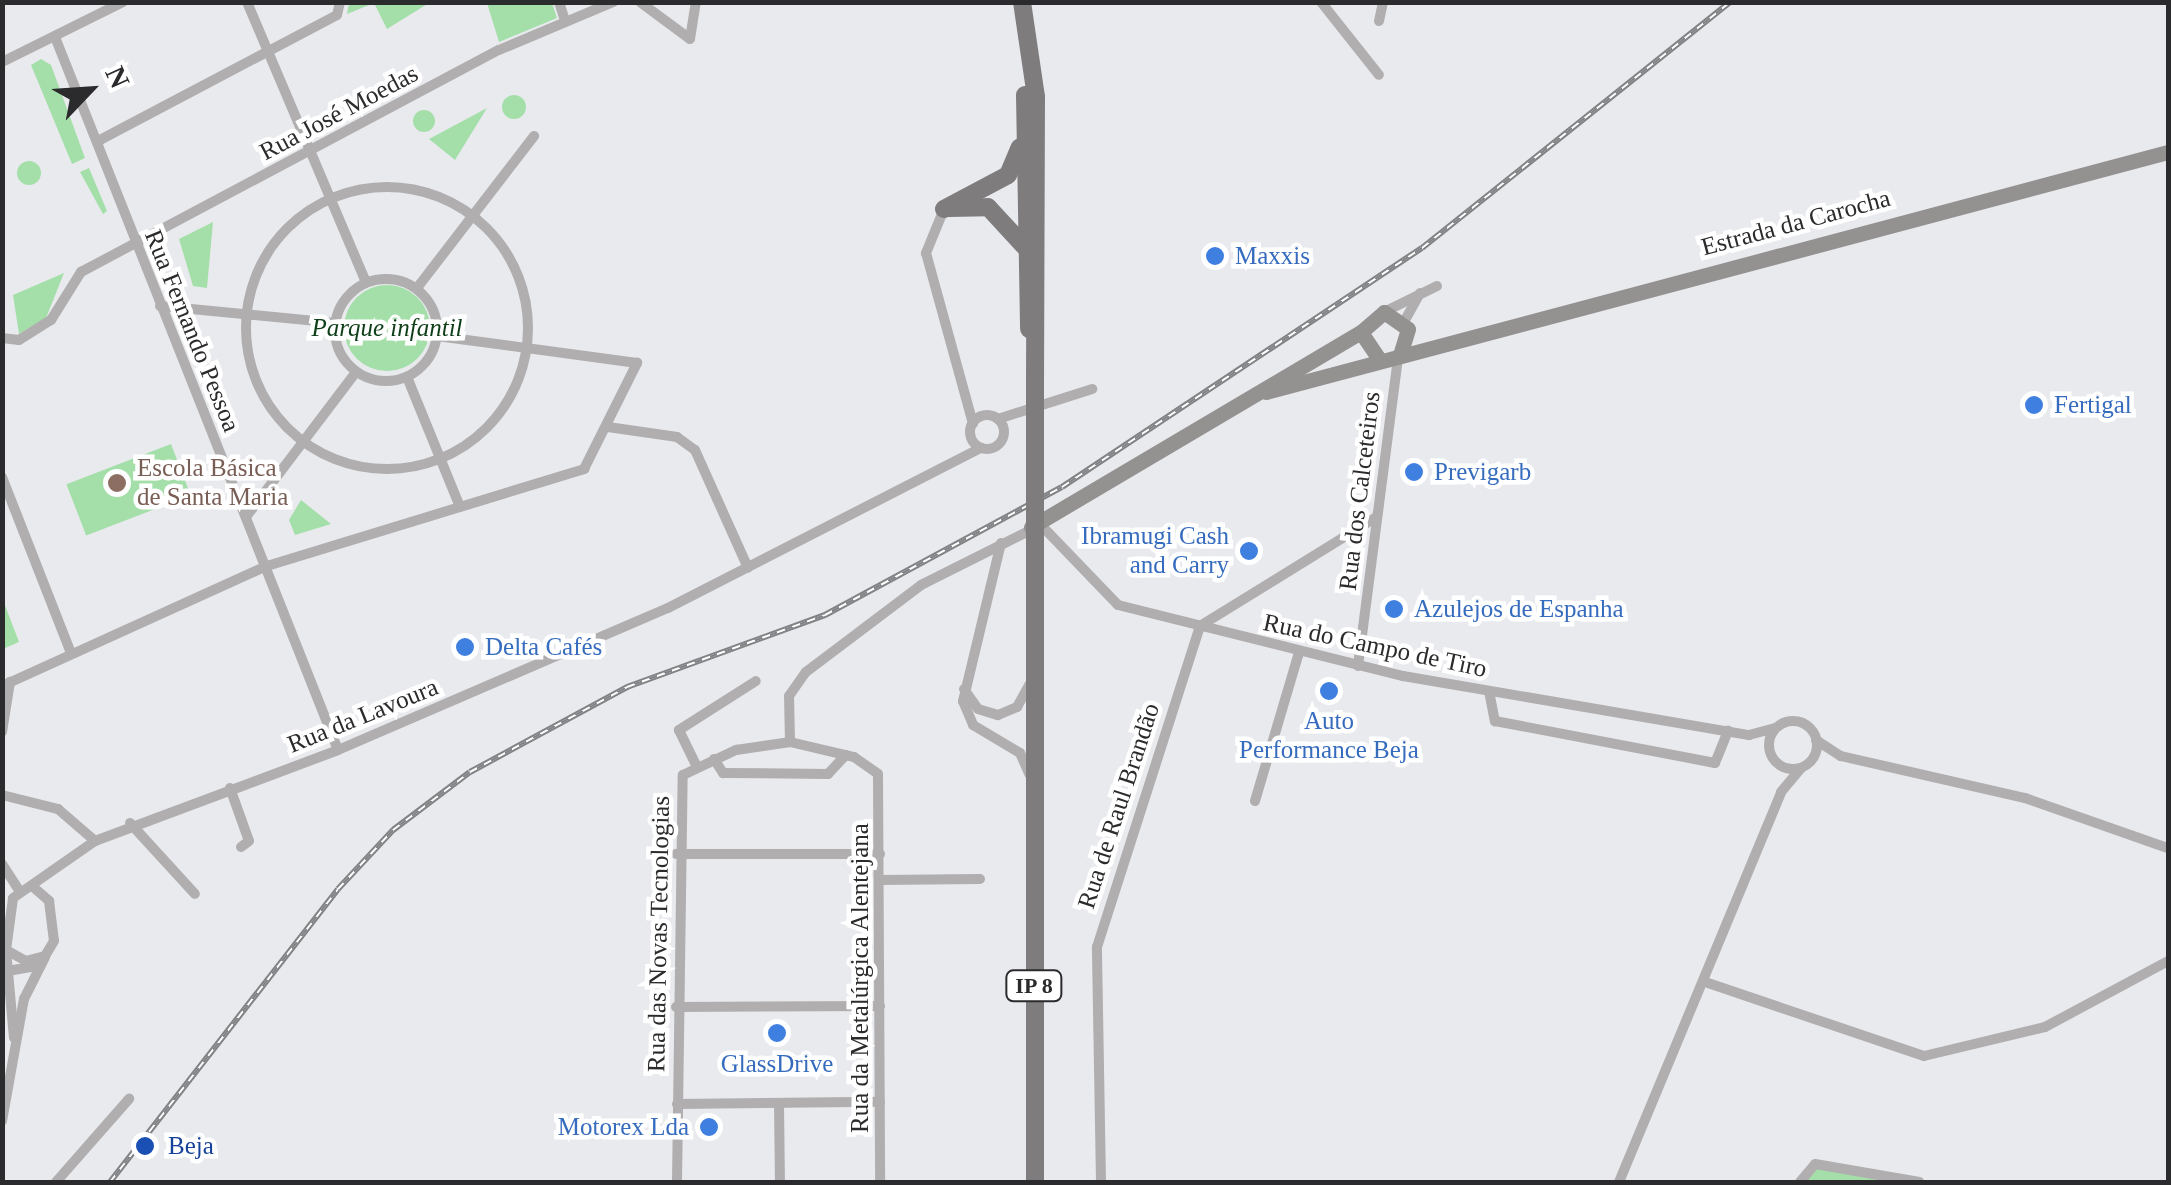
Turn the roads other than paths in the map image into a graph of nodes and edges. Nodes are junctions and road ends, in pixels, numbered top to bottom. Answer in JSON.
{"nodes":[{"id":1,"x":123,"y":2,"type":"edge"},
{"id":2,"x":248,"y":2,"type":"edge"},
{"id":3,"x":340,"y":2,"type":"edge"},
{"id":4,"x":558,"y":2,"type":"edge"},
{"id":5,"x":613,"y":2,"type":"edge"},
{"id":6,"x":640,"y":2,"type":"edge"},
{"id":7,"x":696,"y":2,"type":"edge"},
{"id":8,"x":1321,"y":2,"type":"edge"},
{"id":9,"x":1384,"y":2,"type":"edge"},
{"id":10,"x":1023,"y":7,"type":"edge"},
{"id":11,"x":565,"y":20,"type":"junction"},
{"id":12,"x":1378,"y":21,"type":"dead end"},
{"id":13,"x":56,"y":37,"type":"junction"},
{"id":14,"x":270,"y":52,"type":"junction"},
{"id":15,"x":2,"y":62,"type":"edge"},
{"id":16,"x":1379,"y":75,"type":"dead end"},
{"id":17,"x":1024,"y":127,"type":"junction"},
{"id":18,"x":534,"y":136,"type":"dead end"},
{"id":19,"x":98,"y":141,"type":"junction"},
{"id":20,"x":310,"y":152,"type":"junction"},
{"id":21,"x":2168,"y":152,"type":"edge"},
{"id":22,"x":1032,"y":195,"type":"junction"},
{"id":23,"x":331,"y":198,"type":"junction"},
{"id":24,"x":988,"y":198,"type":"junction"},
{"id":25,"x":944,"y":209,"type":"joint"},
{"id":26,"x":470,"y":215,"type":"junction"},
{"id":27,"x":1032,"y":243,"type":"junction"},
{"id":28,"x":135,"y":244,"type":"junction"},
{"id":29,"x":366,"y":282,"type":"junction"},
{"id":30,"x":1437,"y":286,"type":"dead end"},
{"id":31,"x":416,"y":288,"type":"junction"},
{"id":32,"x":1421,"y":293,"type":"junction"},
{"id":33,"x":160,"y":306,"type":"junction"},
{"id":34,"x":247,"y":312,"type":"junction"},
{"id":35,"x":1384,"y":312,"type":"junction"},
{"id":36,"x":335,"y":323,"type":"junction"},
{"id":37,"x":1406,"y":326,"type":"junction"},
{"id":38,"x":1361,"y":332,"type":"junction"},
{"id":39,"x":437,"y":336,"type":"junction"},
{"id":40,"x":2,"y":338,"type":"edge"},
{"id":41,"x":1437,"y":344,"type":"junction"},
{"id":42,"x":526,"y":346,"type":"junction"},
{"id":43,"x":1331,"y":354,"type":"junction"},
{"id":44,"x":1385,"y":357,"type":"junction"},
{"id":45,"x":356,"y":372,"type":"junction"},
{"id":46,"x":1334,"y":372,"type":"junction"},
{"id":47,"x":407,"y":377,"type":"junction"},
{"id":48,"x":1092,"y":390,"type":"dead end"},
{"id":49,"x":1266,"y":392,"type":"junction"},
{"id":50,"x":967,"y":396,"type":"junction"},
{"id":51,"x":984,"y":416,"type":"junction"},
{"id":52,"x":1018,"y":416,"type":"junction"},
{"id":53,"x":998,"y":420,"type":"junction"},
{"id":54,"x":973,"y":424,"type":"junction"},
{"id":55,"x":608,"y":427,"type":"junction"},
{"id":56,"x":1004,"y":432,"type":"junction"},
{"id":57,"x":971,"y":438,"type":"junction"},
{"id":58,"x":302,"y":441,"type":"junction"},
{"id":59,"x":981,"y":448,"type":"junction"},
{"id":60,"x":956,"y":457,"type":"junction"},
{"id":61,"x":440,"y":460,"type":"junction"},
{"id":62,"x":2,"y":477,"type":"edge"},
{"id":63,"x":460,"y":507,"type":"junction"},
{"id":64,"x":246,"y":517,"type":"junction"},
{"id":65,"x":1375,"y":518,"type":"junction"},
{"id":66,"x":1031,"y":526,"type":"junction"},
{"id":67,"x":1001,"y":543,"type":"junction"},
{"id":68,"x":267,"y":566,"type":"junction"},
{"id":69,"x":748,"y":568,"type":"junction"},
{"id":70,"x":1200,"y":626,"type":"junction"},
{"id":71,"x":1299,"y":652,"type":"junction"},
{"id":72,"x":72,"y":654,"type":"junction"},
{"id":73,"x":1358,"y":666,"type":"junction"},
{"id":74,"x":1035,"y":674,"type":"junction"},
{"id":75,"x":756,"y":680,"type":"dead end"},
{"id":76,"x":6,"y":684,"type":"edge"},
{"id":77,"x":963,"y":686,"type":"junction"},
{"id":78,"x":1488,"y":691,"type":"junction"},
{"id":79,"x":1775,"y":728,"type":"junction"},
{"id":80,"x":1728,"y":731,"type":"junction"},
{"id":81,"x":2,"y":732,"type":"edge"},
{"id":82,"x":1748,"y":735,"type":"junction"},
{"id":83,"x":1816,"y":740,"type":"junction"},
{"id":84,"x":790,"y":742,"type":"junction"},
{"id":85,"x":338,"y":750,"type":"junction"},
{"id":86,"x":1769,"y":751,"type":"junction"},
{"id":87,"x":846,"y":755,"type":"junction"},
{"id":88,"x":1841,"y":756,"type":"junction"},
{"id":89,"x":714,"y":760,"type":"junction"},
{"id":90,"x":1776,"y":762,"type":"junction"},
{"id":91,"x":696,"y":765,"type":"junction"},
{"id":92,"x":1805,"y":765,"type":"junction"},
{"id":93,"x":878,"y":774,"type":"joint"},
{"id":94,"x":230,"y":788,"type":"junction"},
{"id":95,"x":1034,"y":789,"type":"junction"},
{"id":96,"x":1781,"y":792,"type":"junction"},
{"id":97,"x":2,"y":795,"type":"edge"},
{"id":98,"x":1255,"y":802,"type":"dead end"},
{"id":99,"x":130,"y":823,"type":"junction"},
{"id":100,"x":95,"y":840,"type":"junction"},
{"id":101,"x":241,"y":847,"type":"dead end"},
{"id":102,"x":2168,"y":848,"type":"edge"},
{"id":103,"x":676,"y":854,"type":"junction"},
{"id":104,"x":880,"y":854,"type":"junction"},
{"id":105,"x":2,"y":864,"type":"edge"},
{"id":106,"x":55,"y":873,"type":"junction"},
{"id":107,"x":980,"y":879,"type":"dead end"},
{"id":108,"x":880,"y":880,"type":"junction"},
{"id":109,"x":32,"y":886,"type":"junction"},
{"id":110,"x":195,"y":894,"type":"dead end"},
{"id":111,"x":12,"y":896,"type":"edge"},
{"id":112,"x":49,"y":900,"type":"junction"},
{"id":113,"x":4,"y":914,"type":"edge"},
{"id":114,"x":43,"y":961,"type":"junction"},
{"id":115,"x":2168,"y":961,"type":"edge"},
{"id":116,"x":5,"y":963,"type":"edge"},
{"id":117,"x":1708,"y":983,"type":"junction"},
{"id":118,"x":676,"y":1006,"type":"junction"},
{"id":119,"x":880,"y":1006,"type":"junction"},
{"id":120,"x":17,"y":1071,"type":"junction"},
{"id":121,"x":130,"y":1099,"type":"dead end"},
{"id":122,"x":880,"y":1102,"type":"junction"},
{"id":123,"x":677,"y":1104,"type":"junction"},
{"id":124,"x":779,"y":1104,"type":"junction"},
{"id":125,"x":2,"y":1121,"type":"edge"},
{"id":126,"x":56,"y":1182,"type":"edge"},
{"id":127,"x":677,"y":1182,"type":"edge"},
{"id":128,"x":780,"y":1182,"type":"edge"},
{"id":129,"x":880,"y":1182,"type":"edge"},
{"id":130,"x":1034,"y":1182,"type":"edge"},
{"id":131,"x":1101,"y":1182,"type":"edge"},
{"id":132,"x":1618,"y":1182,"type":"edge"},
{"id":133,"x":1800,"y":1182,"type":"edge"},
{"id":134,"x":1919,"y":1182,"type":"edge"}],
"edges":[{"from":1,"to":13,"type":"street"},
{"from":2,"to":14,"type":"street"},
{"from":3,"to":14,"type":"street"},
{"from":4,"to":11,"type":"street"},
{"from":5,"to":11,"type":"street","name":"Rua José Moedas"},
{"from":6,"to":7,"type":"street"},
{"from":8,"to":16,"type":"street"},
{"from":9,"to":12,"type":"street"},
{"from":10,"to":17,"type":"main road","number":"IP 8"},
{"from":10,"to":22,"type":"main road","number":"IP 8"},
{"from":11,"to":20,"type":"street","name":"Rua José Moedas"},
{"from":13,"to":15,"type":"street"},
{"from":13,"to":19,"type":"street","name":"Rua Fernando Pessoa"},
{"from":14,"to":19,"type":"street"},
{"from":14,"to":20,"type":"street"},
{"from":17,"to":22,"type":"main road","number":"IP 8"},
{"from":17,"to":24,"type":"main road"},
{"from":18,"to":26,"type":"street"},
{"from":19,"to":28,"type":"street","name":"Rua Fernando Pessoa"},
{"from":20,"to":23,"type":"street"},
{"from":20,"to":28,"type":"street","name":"Rua José Moedas"},
{"from":21,"to":41,"type":"street","name":"Estrada da Carocha"},
{"from":22,"to":24,"type":"main road"},
{"from":22,"to":27,"type":"main road","number":"IP 8"},
{"from":23,"to":26,"type":"street"},
{"from":23,"to":29,"type":"street"},
{"from":23,"to":34,"type":"street"},
{"from":24,"to":25,"type":"main road"},
{"from":24,"to":27,"type":"main road"},
{"from":25,"to":50,"type":"street"},
{"from":26,"to":31,"type":"street"},
{"from":26,"to":42,"type":"street"},
{"from":27,"to":74,"type":"main road","number":"IP 8","bridge":true},
{"from":28,"to":33,"type":"street","name":"Rua Fernando Pessoa"},
{"from":28,"to":40,"type":"street","name":"Rua José Moedas"},
{"from":29,"to":31,"type":"street"},
{"from":29,"to":36,"type":"street"},
{"from":30,"to":32,"type":"street"},
{"from":31,"to":39,"type":"street"},
{"from":32,"to":35,"type":"street"},
{"from":32,"to":37,"type":"street"},
{"from":33,"to":34,"type":"street"},
{"from":33,"to":64,"type":"street","name":"Rua Fernando Pessoa"},
{"from":34,"to":36,"type":"street"},
{"from":34,"to":58,"type":"street"},
{"from":35,"to":37,"type":"street"},
{"from":35,"to":38,"type":"street"},
{"from":36,"to":45,"type":"street"},
{"from":37,"to":41,"type":"street"},
{"from":37,"to":44,"type":"street"},
{"from":38,"to":43,"type":"street"},
{"from":38,"to":44,"type":"street"},
{"from":39,"to":42,"type":"street"},
{"from":39,"to":47,"type":"street"},
{"from":41,"to":44,"type":"street","name":"Estrada da Carocha"},
{"from":42,"to":55,"type":"street"},
{"from":42,"to":61,"type":"street"},
{"from":43,"to":44,"type":"street"},
{"from":43,"to":46,"type":"street"},
{"from":43,"to":49,"type":"street"},
{"from":44,"to":46,"type":"street"},
{"from":44,"to":65,"type":"street","name":"Rua dos Calceteiros"},
{"from":45,"to":47,"type":"street"},
{"from":45,"to":58,"type":"street"},
{"from":46,"to":49,"type":"street"},
{"from":47,"to":61,"type":"street"},
{"from":48,"to":52,"type":"street"},
{"from":49,"to":66,"type":"street"},
{"from":50,"to":51,"type":"street"},
{"from":50,"to":54,"type":"street"},
{"from":51,"to":53,"type":"street"},
{"from":51,"to":54,"type":"street"},
{"from":52,"to":53,"type":"street"},
{"from":52,"to":56,"type":"street"},
{"from":53,"to":56,"type":"street"},
{"from":54,"to":57,"type":"street"},
{"from":55,"to":63,"type":"street"},
{"from":55,"to":69,"type":"street"},
{"from":56,"to":59,"type":"street"},
{"from":57,"to":59,"type":"street"},
{"from":57,"to":60,"type":"street"},
{"from":58,"to":61,"type":"street"},
{"from":58,"to":64,"type":"street"},
{"from":59,"to":60,"type":"street","name":"Rua da Lavoura"},
{"from":60,"to":69,"type":"street","name":"Rua da Lavoura"},
{"from":61,"to":63,"type":"street"},
{"from":62,"to":72,"type":"street"},
{"from":63,"to":68,"type":"street"},
{"from":64,"to":68,"type":"street","name":"Rua Fernando Pessoa"},
{"from":65,"to":70,"type":"street"},
{"from":65,"to":73,"type":"street","name":"Rua dos Calceteiros"},
{"from":66,"to":67,"type":"street"},
{"from":66,"to":70,"type":"street","name":"Rua do Campo de Tiro"},
{"from":67,"to":77,"type":"street"},
{"from":67,"to":84,"type":"street"},
{"from":68,"to":72,"type":"street"},
{"from":68,"to":85,"type":"street","name":"Rua Fernando Pessoa"},
{"from":69,"to":85,"type":"street","name":"Rua da Lavoura"},
{"from":70,"to":71,"type":"street","name":"Rua do Campo de Tiro"},
{"from":70,"to":131,"type":"street","name":"Rua de Raul Brandão"},
{"from":71,"to":73,"type":"street","name":"Rua do Campo de Tiro"},
{"from":71,"to":98,"type":"street"},
{"from":72,"to":76,"type":"street"},
{"from":73,"to":78,"type":"street","name":"Rua do Campo de Tiro"},
{"from":74,"to":77,"type":"street"},
{"from":74,"to":95,"type":"main road","number":"IP 8"},
{"from":75,"to":91,"type":"street"},
{"from":76,"to":81,"type":"street"},
{"from":77,"to":95,"type":"street"},
{"from":78,"to":80,"type":"street","name":"Rua do Campo de Tiro"},
{"from":78,"to":80,"type":"street"},
{"from":79,"to":82,"type":"street"},
{"from":79,"to":83,"type":"street"},
{"from":79,"to":86,"type":"street"},
{"from":80,"to":82,"type":"street","name":"Rua do Campo de Tiro"},
{"from":82,"to":86,"type":"street"},
{"from":83,"to":88,"type":"street"},
{"from":83,"to":92,"type":"street"},
{"from":84,"to":87,"type":"street","name":"Rua das Novas Tecnologias"},
{"from":84,"to":89,"type":"street","name":"Rua das Novas Tecnologias"},
{"from":85,"to":94,"type":"street","name":"Rua da Lavoura"},
{"from":86,"to":90,"type":"street"},
{"from":87,"to":89,"type":"street"},
{"from":87,"to":93,"type":"street","name":"Rua das Novas Tecnologias"},
{"from":88,"to":92,"type":"street"},
{"from":88,"to":102,"type":"street"},
{"from":89,"to":91,"type":"street","name":"Rua das Novas Tecnologias"},
{"from":90,"to":92,"type":"street"},
{"from":90,"to":96,"type":"street"},
{"from":91,"to":103,"type":"street","name":"Rua das Novas Tecnologias"},
{"from":92,"to":96,"type":"street"},
{"from":93,"to":104,"type":"street","name":"Rua da Metalúrgica Alentejana"},
{"from":94,"to":99,"type":"street","name":"Rua da Lavoura"},
{"from":94,"to":101,"type":"street"},
{"from":95,"to":130,"type":"main road","number":"IP 8"},
{"from":96,"to":117,"type":"street"},
{"from":97,"to":100,"type":"street"},
{"from":99,"to":100,"type":"street","name":"Rua da Lavoura"},
{"from":99,"to":110,"type":"street"},
{"from":100,"to":106,"type":"street","name":"Rua da Lavoura"},
{"from":103,"to":104,"type":"street"},
{"from":103,"to":118,"type":"street","name":"Rua das Novas Tecnologias"},
{"from":104,"to":108,"type":"street","name":"Rua da Metalúrgica Alentejana"},
{"from":105,"to":111,"type":"street"},
{"from":106,"to":109,"type":"street","name":"Rua da Lavoura"},
{"from":106,"to":112,"type":"street"},
{"from":107,"to":108,"type":"street"},
{"from":108,"to":119,"type":"street","name":"Rua da Metalúrgica Alentejana"},
{"from":109,"to":111,"type":"street"},
{"from":109,"to":112,"type":"street"},
{"from":111,"to":113,"type":"street"},
{"from":112,"to":114,"type":"street"},
{"from":113,"to":116,"type":"street"},
{"from":114,"to":116,"type":"street"},
{"from":114,"to":116,"type":"street"},
{"from":114,"to":120,"type":"street"},
{"from":115,"to":117,"type":"street"},
{"from":116,"to":120,"type":"street"},
{"from":117,"to":132,"type":"street"},
{"from":118,"to":119,"type":"street"},
{"from":118,"to":123,"type":"street","name":"Rua das Novas Tecnologias"},
{"from":119,"to":122,"type":"street","name":"Rua da Metalúrgica Alentejana"},
{"from":120,"to":125,"type":"street"},
{"from":121,"to":126,"type":"street"},
{"from":122,"to":124,"type":"street"},
{"from":122,"to":129,"type":"street","name":"Rua da Metalúrgica Alentejana"},
{"from":123,"to":124,"type":"street"},
{"from":123,"to":127,"type":"street","name":"Rua das Novas Tecnologias"},
{"from":124,"to":128,"type":"street"},
{"from":133,"to":134,"type":"street"}]}
